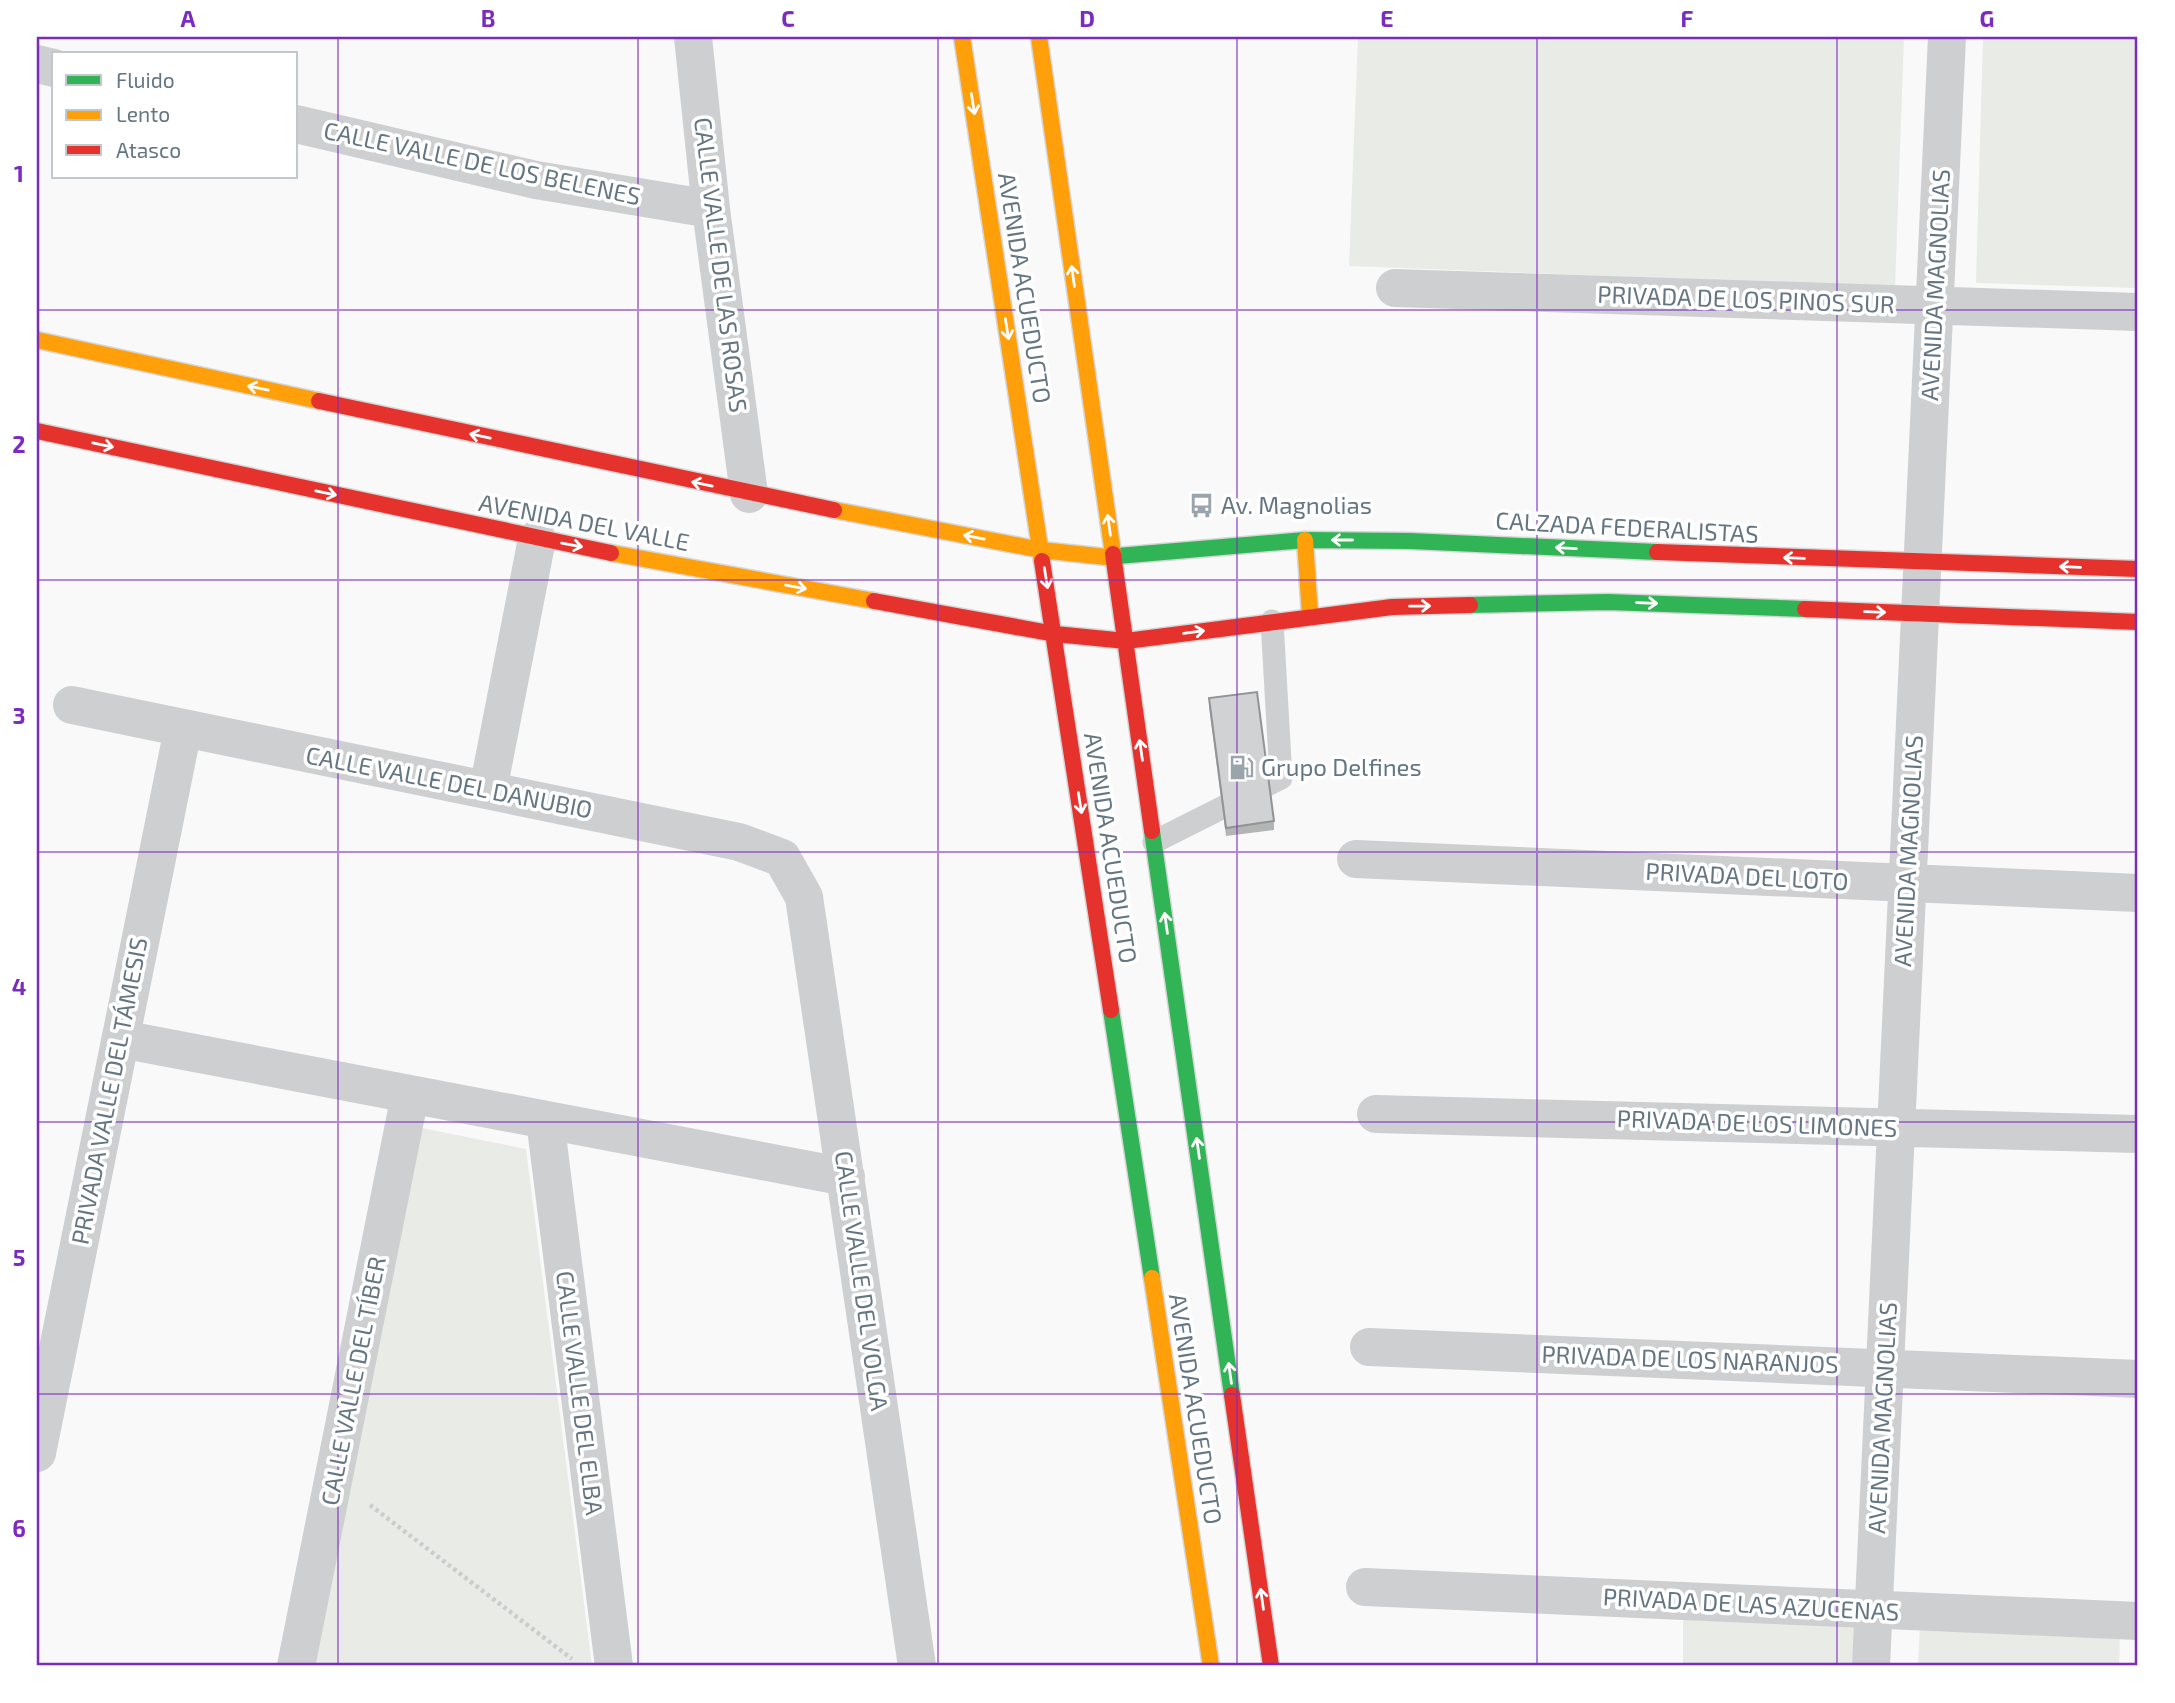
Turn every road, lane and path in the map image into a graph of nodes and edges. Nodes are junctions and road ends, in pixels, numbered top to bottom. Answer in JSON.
{"nodes":[{"id":1,"x":692,"y":37,"type":"edge"},
{"id":2,"x":962,"y":37,"type":"edge"},
{"id":3,"x":1039,"y":37,"type":"edge"},
{"id":4,"x":1947,"y":37,"type":"edge"},
{"id":5,"x":298,"y":124,"type":"edge"},
{"id":6,"x":711,"y":209,"type":"junction"},
{"id":7,"x":1395,"y":288,"type":"dead end"},
{"id":8,"x":1934,"y":307,"type":"junction"},
{"id":9,"x":2138,"y":312,"type":"edge"},
{"id":10,"x":37,"y":340,"type":"edge"},
{"id":11,"x":37,"y":431,"type":"edge"},
{"id":12,"x":750,"y":494,"type":"junction"},
{"id":13,"x":537,"y":539,"type":"junction"},
{"id":14,"x":1305,"y":540,"type":"junction"},
{"id":15,"x":1041,"y":550,"type":"junction"},
{"id":16,"x":1114,"y":558,"type":"junction"},
{"id":17,"x":1923,"y":563,"type":"junction"},
{"id":18,"x":2138,"y":569,"type":"edge"},
{"id":19,"x":1920,"y":613,"type":"junction"},
{"id":20,"x":1310,"y":615,"type":"junction"},
{"id":21,"x":1272,"y":621,"type":"junction"},
{"id":22,"x":2138,"y":622,"type":"edge"},
{"id":23,"x":1055,"y":634,"type":"junction"},
{"id":24,"x":1126,"y":641,"type":"junction"},
{"id":25,"x":72,"y":705,"type":"dead end"},
{"id":26,"x":183,"y":729,"type":"junction"},
{"id":27,"x":488,"y":790,"type":"junction"},
{"id":28,"x":1154,"y":842,"type":"junction"},
{"id":29,"x":1356,"y":859,"type":"dead end"},
{"id":30,"x":1908,"y":885,"type":"junction"},
{"id":31,"x":2138,"y":893,"type":"edge"},
{"id":32,"x":804,"y":897,"type":"joint"},
{"id":33,"x":121,"y":1039,"type":"junction"},
{"id":34,"x":410,"y":1095,"type":"junction"},
{"id":35,"x":1376,"y":1114,"type":"dead end"},
{"id":36,"x":545,"y":1121,"type":"junction"},
{"id":37,"x":1896,"y":1128,"type":"junction"},
{"id":38,"x":2138,"y":1134,"type":"edge"},
{"id":39,"x":846,"y":1177,"type":"junction"},
{"id":40,"x":1369,"y":1347,"type":"dead end"},
{"id":41,"x":1885,"y":1368,"type":"junction"},
{"id":42,"x":2138,"y":1379,"type":"edge"},
{"id":43,"x":37,"y":1453,"type":"edge"},
{"id":44,"x":335,"y":1479,"type":"junction"},
{"id":45,"x":1365,"y":1587,"type":"dead end"},
{"id":46,"x":1874,"y":1611,"type":"junction"},
{"id":47,"x":2138,"y":1621,"type":"edge"},
{"id":48,"x":296,"y":1666,"type":"edge"},
{"id":49,"x":581,"y":1666,"type":"edge"},
{"id":50,"x":614,"y":1666,"type":"edge"},
{"id":51,"x":917,"y":1666,"type":"edge"},
{"id":52,"x":1211,"y":1666,"type":"edge"},
{"id":53,"x":1271,"y":1666,"type":"edge"},
{"id":54,"x":1871,"y":1666,"type":"edge"}],
"edges":[{"from":1,"to":6,"type":"street","name":"CALLE VALLE DE LAS ROSAS"},
{"from":2,"to":15,"type":"street","name":"AVENIDA ACUEDUCTO","one_way":true},
{"from":16,"to":3,"type":"street","name":"AVENIDA ACUEDUCTO","one_way":true},
{"from":4,"to":8,"type":"street","name":"AVENIDA MAGNOLIAS"},
{"from":5,"to":6,"type":"street","name":"CALLE VALLE DE LOS BELENES"},
{"from":6,"to":12,"type":"street","name":"CALLE VALLE DE LAS ROSAS"},
{"from":7,"to":8,"type":"street","name":"PRIVADA DE LOS PINOS SUR"},
{"from":8,"to":9,"type":"street","name":"PRIVADA DE LOS PINOS SUR"},
{"from":8,"to":17,"type":"street","name":"AVENIDA MAGNOLIAS"},
{"from":12,"to":10,"type":"street","one_way":true},
{"from":11,"to":13,"type":"street","name":"AVENIDA DEL VALLE","one_way":true},
{"from":15,"to":12,"type":"street","one_way":true},
{"from":13,"to":23,"type":"street","name":"AVENIDA DEL VALLE","one_way":true},
{"from":13,"to":27,"type":"street"},
{"from":14,"to":16,"type":"street","name":"CALZADA FEDERALISTAS"},
{"from":17,"to":14,"type":"street","name":"CALZADA FEDERALISTAS","one_way":true},
{"from":14,"to":20,"type":"street"},
{"from":15,"to":16,"type":"street"},
{"from":15,"to":23,"type":"street","name":"AVENIDA ACUEDUCTO","one_way":true},
{"from":16,"to":24,"type":"street","name":"AVENIDA ACUEDUCTO"},
{"from":18,"to":17,"type":"street","name":"CALZADA FEDERALISTAS","one_way":true},
{"from":17,"to":19,"type":"street","name":"AVENIDA MAGNOLIAS"},
{"from":20,"to":19,"type":"street","one_way":true},
{"from":19,"to":22,"type":"street"},
{"from":19,"to":30,"type":"street","name":"AVENIDA MAGNOLIAS"},
{"from":20,"to":21,"type":"street"},
{"from":24,"to":21,"type":"street","one_way":true},
{"from":21,"to":28,"type":"lane"},
{"from":23,"to":24,"type":"street","name":"AVENIDA DEL VALLE"},
{"from":23,"to":52,"type":"street","name":"AVENIDA ACUEDUCTO","one_way":true},
{"from":28,"to":24,"type":"street","name":"AVENIDA ACUEDUCTO","one_way":true},
{"from":25,"to":26,"type":"street","name":"CALLE VALLE DEL DANUBIO"},
{"from":26,"to":27,"type":"street","name":"CALLE VALLE DEL DANUBIO"},
{"from":26,"to":33,"type":"street","name":"PRIVADA VALLE DEL TÁMESIS"},
{"from":27,"to":32,"type":"street","name":"CALLE VALLE DEL DANUBIO"},
{"from":53,"to":28,"type":"street","name":"AVENIDA ACUEDUCTO","one_way":true},
{"from":29,"to":30,"type":"street","name":"PRIVADA DEL LOTO"},
{"from":30,"to":31,"type":"street","name":"PRIVADA DEL LOTO"},
{"from":30,"to":37,"type":"street","name":"AVENIDA MAGNOLIAS"},
{"from":32,"to":39,"type":"street","name":"CALLE VALLE DEL VOLGA"},
{"from":33,"to":34,"type":"street"},
{"from":33,"to":43,"type":"street","name":"PRIVADA VALLE DEL TÁMESIS"},
{"from":34,"to":36,"type":"street"},
{"from":34,"to":44,"type":"street","name":"CALLE VALLE DEL TÍBER"},
{"from":35,"to":37,"type":"street","name":"PRIVADA DE LOS LIMONES"},
{"from":36,"to":39,"type":"street"},
{"from":36,"to":50,"type":"street","name":"CALLE VALLE DEL ELBA"},
{"from":37,"to":38,"type":"street","name":"PRIVADA DE LOS LIMONES"},
{"from":37,"to":41,"type":"street","name":"AVENIDA MAGNOLIAS"},
{"from":39,"to":51,"type":"street","name":"CALLE VALLE DEL VOLGA"},
{"from":40,"to":41,"type":"street","name":"PRIVADA DE LOS NARANJOS"},
{"from":41,"to":42,"type":"street","name":"PRIVADA DE LOS NARANJOS"},
{"from":41,"to":46,"type":"street","name":"AVENIDA MAGNOLIAS"},
{"from":44,"to":48,"type":"street","name":"CALLE VALLE DEL TÍBER"},
{"from":44,"to":49,"type":"path"},
{"from":45,"to":46,"type":"street","name":"PRIVADA DE LAS AZUCENAS"},
{"from":46,"to":47,"type":"street","name":"PRIVADA DE LAS AZUCENAS"},
{"from":46,"to":54,"type":"street","name":"AVENIDA MAGNOLIAS"}]}
